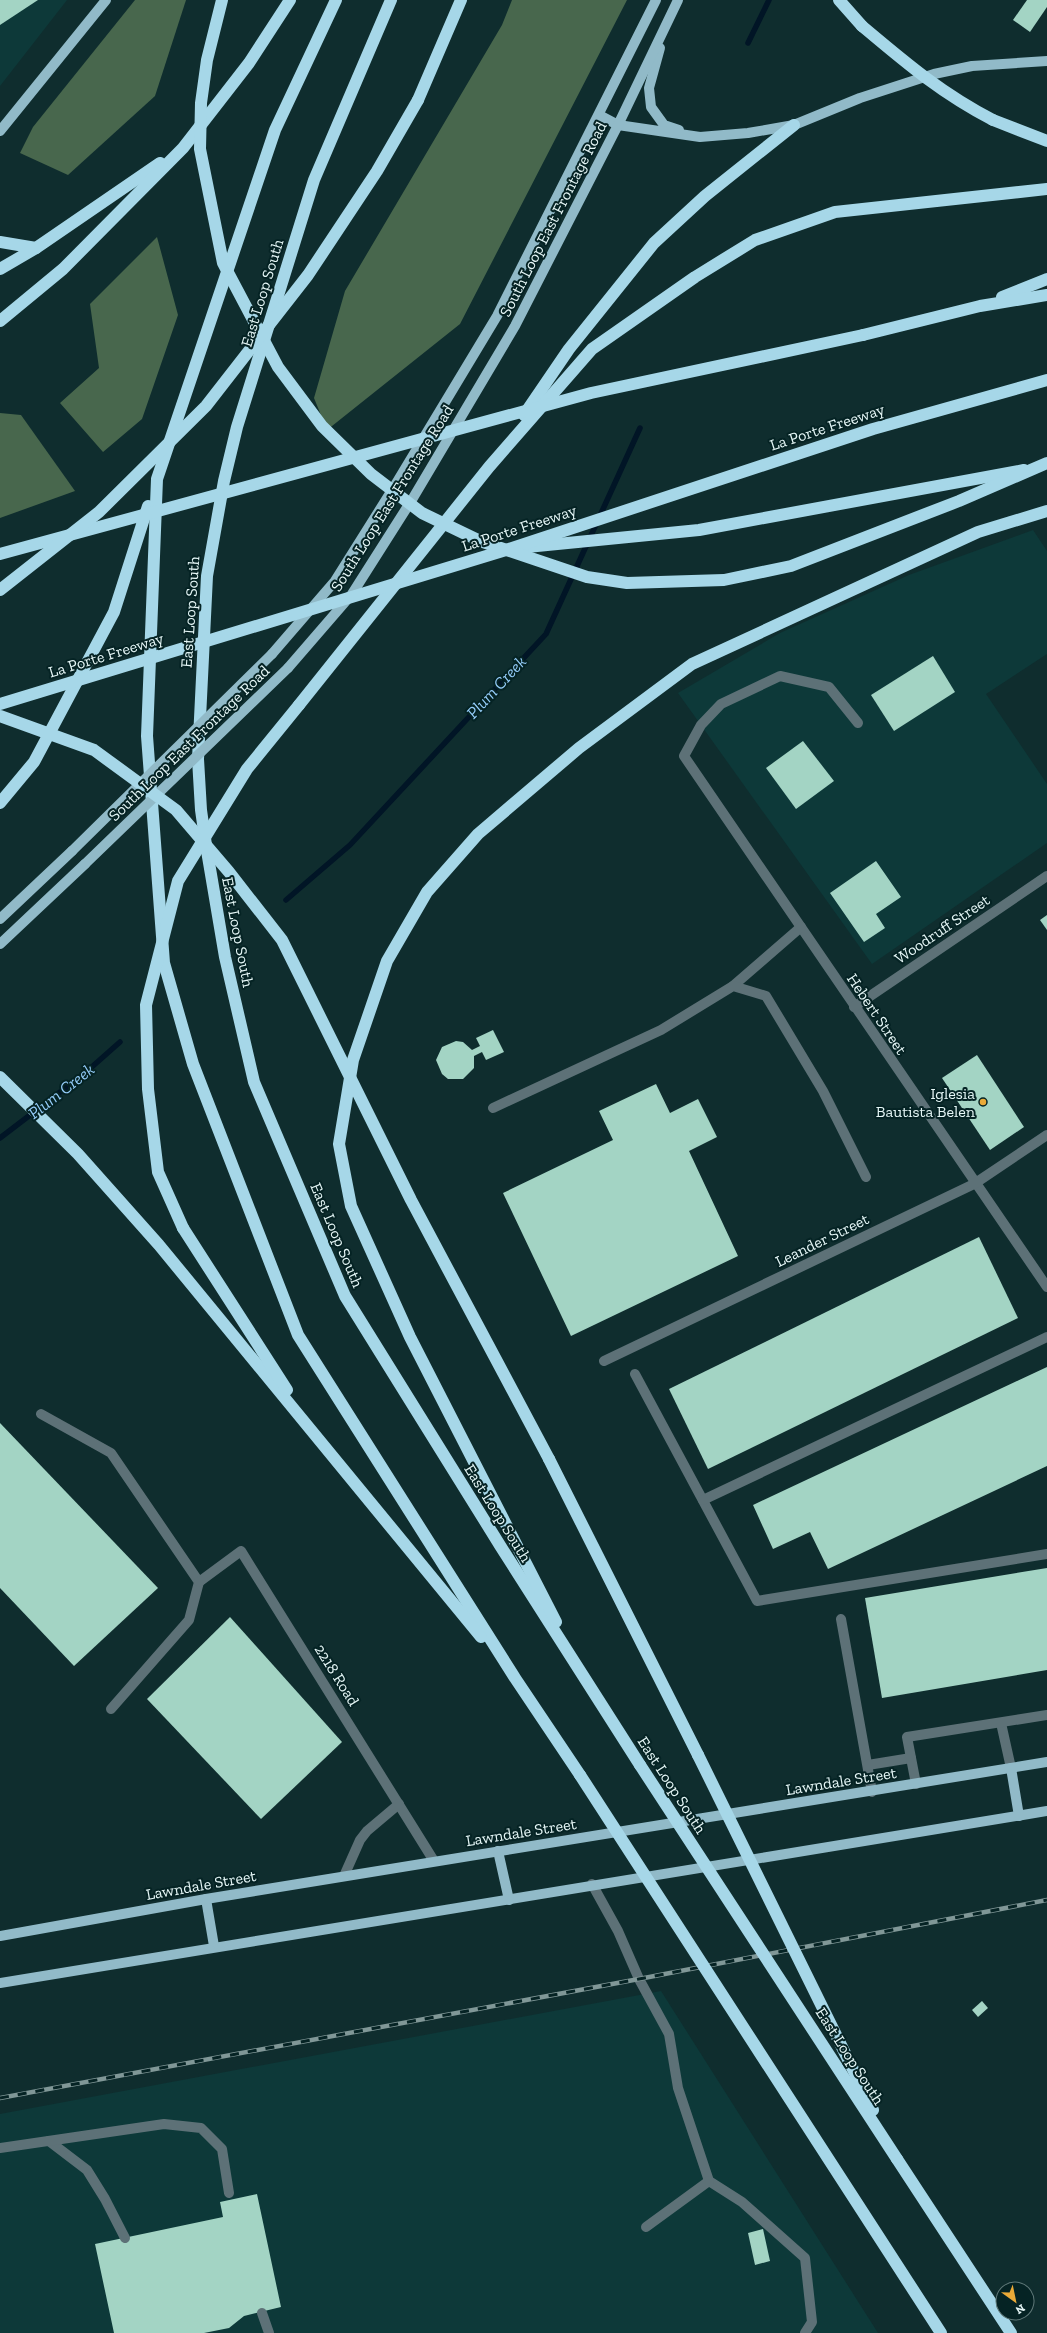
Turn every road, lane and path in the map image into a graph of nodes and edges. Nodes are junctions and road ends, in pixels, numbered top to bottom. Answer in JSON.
{"nodes":[{"id":1,"x":106,"y":0,"type":"edge"},
{"id":2,"x":222,"y":0,"type":"edge"},
{"id":3,"x":290,"y":0,"type":"edge"},
{"id":4,"x":336,"y":0,"type":"edge"},
{"id":5,"x":391,"y":0,"type":"edge"},
{"id":6,"x":461,"y":0,"type":"edge"},
{"id":7,"x":656,"y":0,"type":"edge"},
{"id":8,"x":678,"y":0,"type":"edge"},
{"id":9,"x":839,"y":0,"type":"edge"},
{"id":10,"x":667,"y":24,"type":"junction"},
{"id":11,"x":1047,"y":61,"type":"edge"},
{"id":12,"x":599,"y":115,"type":"junction"},
{"id":13,"x":618,"y":125,"type":"junction"},
{"id":14,"x":794,"y":125,"type":"junction"},
{"id":15,"x":0,"y":131,"type":"edge"},
{"id":16,"x":700,"y":137,"type":"junction"},
{"id":17,"x":1047,"y":141,"type":"edge"},
{"id":18,"x":183,"y":148,"type":"junction"},
{"id":19,"x":1047,"y":189,"type":"edge"},
{"id":20,"x":0,"y":242,"type":"edge"},
{"id":21,"x":36,"y":248,"type":"junction"},
{"id":22,"x":0,"y":269,"type":"edge"},
{"id":23,"x":1047,"y":279,"type":"edge"},
{"id":24,"x":1047,"y":295,"type":"edge"},
{"id":25,"x":980,"y":306,"type":"junction"},
{"id":26,"x":0,"y":321,"type":"edge"},
{"id":27,"x":1047,"y":380,"type":"edge"},
{"id":28,"x":1047,"y":464,"type":"edge"},
{"id":29,"x":489,"y":467,"type":"junction"},
{"id":30,"x":157,"y":478,"type":"junction"},
{"id":31,"x":1047,"y":511,"type":"edge"},
{"id":32,"x":506,"y":550,"type":"junction"},
{"id":33,"x":0,"y":554,"type":"edge"},
{"id":34,"x":0,"y":590,"type":"edge"},
{"id":35,"x":0,"y":704,"type":"edge"},
{"id":36,"x":0,"y":716,"type":"edge"},
{"id":37,"x":858,"y":723,"type":"dead end"},
{"id":38,"x":0,"y":803,"type":"edge"},
{"id":39,"x":1047,"y":876,"type":"edge"},
{"id":40,"x":0,"y":919,"type":"edge"},
{"id":41,"x":801,"y":927,"type":"junction"},
{"id":42,"x":0,"y":944,"type":"edge"},
{"id":43,"x":733,"y":986,"type":"junction"},
{"id":44,"x":854,"y":1007,"type":"junction"},
{"id":45,"x":0,"y":1077,"type":"edge"},
{"id":46,"x":493,"y":1108,"type":"dead end"},
{"id":47,"x":1047,"y":1135,"type":"edge"},
{"id":48,"x":866,"y":1176,"type":"dead end"},
{"id":49,"x":974,"y":1184,"type":"junction"},
{"id":50,"x":1047,"y":1287,"type":"edge"},
{"id":51,"x":1047,"y":1337,"type":"edge"},
{"id":52,"x":604,"y":1361,"type":"dead end"},
{"id":53,"x":635,"y":1374,"type":"dead end"},
{"id":54,"x":41,"y":1414,"type":"dead end"},
{"id":55,"x":320,"y":1440,"type":"junction"},
{"id":56,"x":703,"y":1500,"type":"junction"},
{"id":57,"x":1047,"y":1554,"type":"edge"},
{"id":58,"x":199,"y":1582,"type":"junction"},
{"id":59,"x":841,"y":1619,"type":"dead end"},
{"id":60,"x":515,"y":1678,"type":"junction"},
{"id":61,"x":588,"y":1685,"type":"junction"},
{"id":62,"x":111,"y":1709,"type":"dead end"},
{"id":63,"x":1047,"y":1715,"type":"edge"},
{"id":64,"x":1001,"y":1723,"type":"junction"},
{"id":65,"x":911,"y":1758,"type":"junction"},
{"id":66,"x":1047,"y":1762,"type":"edge"},
{"id":67,"x":868,"y":1765,"type":"junction"},
{"id":68,"x":1011,"y":1768,"type":"junction"},
{"id":69,"x":916,"y":1784,"type":"junction"},
{"id":70,"x":872,"y":1792,"type":"junction"},
{"id":71,"x":399,"y":1804,"type":"junction"},
{"id":72,"x":1047,"y":1811,"type":"edge"},
{"id":73,"x":1019,"y":1816,"type":"junction"},
{"id":74,"x":498,"y":1851,"type":"junction"},
{"id":75,"x":434,"y":1861,"type":"junction"},
{"id":76,"x":344,"y":1876,"type":"junction"},
{"id":77,"x":592,"y":1884,"type":"junction"},
{"id":78,"x":206,"y":1898,"type":"junction"},
{"id":79,"x":509,"y":1900,"type":"junction"},
{"id":80,"x":0,"y":1936,"type":"edge"},
{"id":81,"x":214,"y":1946,"type":"junction"},
{"id":82,"x":0,"y":1983,"type":"edge"},
{"id":83,"x":49,"y":2141,"type":"junction"},
{"id":84,"x":0,"y":2148,"type":"edge"},
{"id":85,"x":898,"y":2159,"type":"junction"},
{"id":86,"x":709,"y":2181,"type":"junction"},
{"id":87,"x":229,"y":2193,"type":"dead end"},
{"id":88,"x":646,"y":2226,"type":"dead end"},
{"id":89,"x":124,"y":2238,"type":"dead end"},
{"id":90,"x":262,"y":2313,"type":"dead end"},
{"id":91,"x":269,"y":2333,"type":"edge"},
{"id":92,"x":805,"y":2333,"type":"edge"},
{"id":93,"x":941,"y":2333,"type":"edge"},
{"id":94,"x":1011,"y":2333,"type":"edge"}],
"edges":[{"from":1,"to":15,"type":"main road"},
{"from":2,"to":28,"type":"highway","bridge":true},
{"from":3,"to":18,"type":"highway"},
{"from":4,"to":30,"type":"highway"},
{"from":5,"to":61,"type":"highway","name":"East Loop South"},
{"from":6,"to":34,"type":"highway","bridge":true},
{"from":7,"to":12,"type":"main road","name":"South Loop East Frontage Road"},
{"from":8,"to":10,"type":"main road","name":"South Loop East Frontage Road"},
{"from":9,"to":17,"type":"highway","bridge":true},
{"from":10,"to":13,"type":"main road","name":"South Loop East Frontage Road"},
{"from":10,"to":16,"type":"main road"},
{"from":11,"to":14,"type":"main road"},
{"from":12,"to":13,"type":"main road"},
{"from":12,"to":40,"type":"main road","name":"South Loop East Frontage Road","bridge":true},
{"from":13,"to":16,"type":"main road"},
{"from":13,"to":42,"type":"main road","name":"South Loop East Frontage Road","bridge":true},
{"from":14,"to":16,"type":"main road"},
{"from":14,"to":29,"type":"highway"},
{"from":18,"to":21,"type":"highway"},
{"from":18,"to":26,"type":"highway"},
{"from":19,"to":29,"type":"highway"},
{"from":20,"to":21,"type":"highway"},
{"from":21,"to":22,"type":"highway"},
{"from":23,"to":25,"type":"highway"},
{"from":24,"to":25,"type":"highway"},
{"from":25,"to":33,"type":"highway","bridge":true},
{"from":27,"to":32,"type":"highway","name":"La Porte Freeway"},
{"from":28,"to":32,"type":"highway"},
{"from":29,"to":55,"type":"highway","bridge":true},
{"from":30,"to":38,"type":"highway"},
{"from":30,"to":60,"type":"highway"},
{"from":31,"to":61,"type":"highway"},
{"from":32,"to":35,"type":"highway","name":"La Porte Freeway","bridge":true},
{"from":36,"to":85,"type":"highway","bridge":true},
{"from":37,"to":41,"type":"street","name":"Hebert Street"},
{"from":39,"to":44,"type":"street","name":"Woodruff Street"},
{"from":41,"to":43,"type":"street"},
{"from":41,"to":44,"type":"street","name":"Hebert Street"},
{"from":43,"to":46,"type":"street"},
{"from":43,"to":48,"type":"street"},
{"from":44,"to":49,"type":"street","name":"Hebert Street"},
{"from":45,"to":55,"type":"highway"},
{"from":47,"to":49,"type":"street","name":"Leander Street"},
{"from":49,"to":50,"type":"street","name":"Hebert Street"},
{"from":49,"to":52,"type":"street","name":"Leander Street"},
{"from":51,"to":56,"type":"street"},
{"from":53,"to":56,"type":"street"},
{"from":54,"to":58,"type":"street"},
{"from":55,"to":60,"type":"highway"},
{"from":56,"to":57,"type":"street"},
{"from":58,"to":62,"type":"street"},
{"from":58,"to":71,"type":"street","name":"2218 Road"},
{"from":59,"to":67,"type":"street"},
{"from":60,"to":93,"type":"highway","bridge":true},
{"from":61,"to":85,"type":"highway","name":"East Loop South","bridge":true},
{"from":63,"to":64,"type":"street"},
{"from":64,"to":65,"type":"street"},
{"from":64,"to":68,"type":"street"},
{"from":65,"to":67,"type":"street"},
{"from":65,"to":69,"type":"street"},
{"from":66,"to":68,"type":"main road","name":"Lawndale Street"},
{"from":67,"to":70,"type":"street"},
{"from":68,"to":69,"type":"main road","name":"Lawndale Street"},
{"from":68,"to":73,"type":"main road"},
{"from":69,"to":70,"type":"main road","name":"Lawndale Street"},
{"from":70,"to":74,"type":"main road","name":"Lawndale Street"},
{"from":71,"to":75,"type":"street","name":"2218 Road"},
{"from":71,"to":76,"type":"street"},
{"from":72,"to":73,"type":"main road"},
{"from":73,"to":77,"type":"main road"},
{"from":74,"to":75,"type":"main road","name":"Lawndale Street"},
{"from":74,"to":79,"type":"main road"},
{"from":75,"to":76,"type":"main road","name":"Lawndale Street"},
{"from":76,"to":78,"type":"main road","name":"Lawndale Street"},
{"from":77,"to":79,"type":"main road"},
{"from":77,"to":86,"type":"street"},
{"from":78,"to":80,"type":"main road","name":"Lawndale Street"},
{"from":78,"to":81,"type":"main road"},
{"from":79,"to":81,"type":"main road"},
{"from":81,"to":82,"type":"main road"},
{"from":83,"to":84,"type":"street"},
{"from":83,"to":87,"type":"street"},
{"from":83,"to":89,"type":"street"},
{"from":85,"to":94,"type":"highway","name":"East Loop South"},
{"from":86,"to":88,"type":"street"},
{"from":86,"to":92,"type":"street"},
{"from":90,"to":91,"type":"street"}]}
